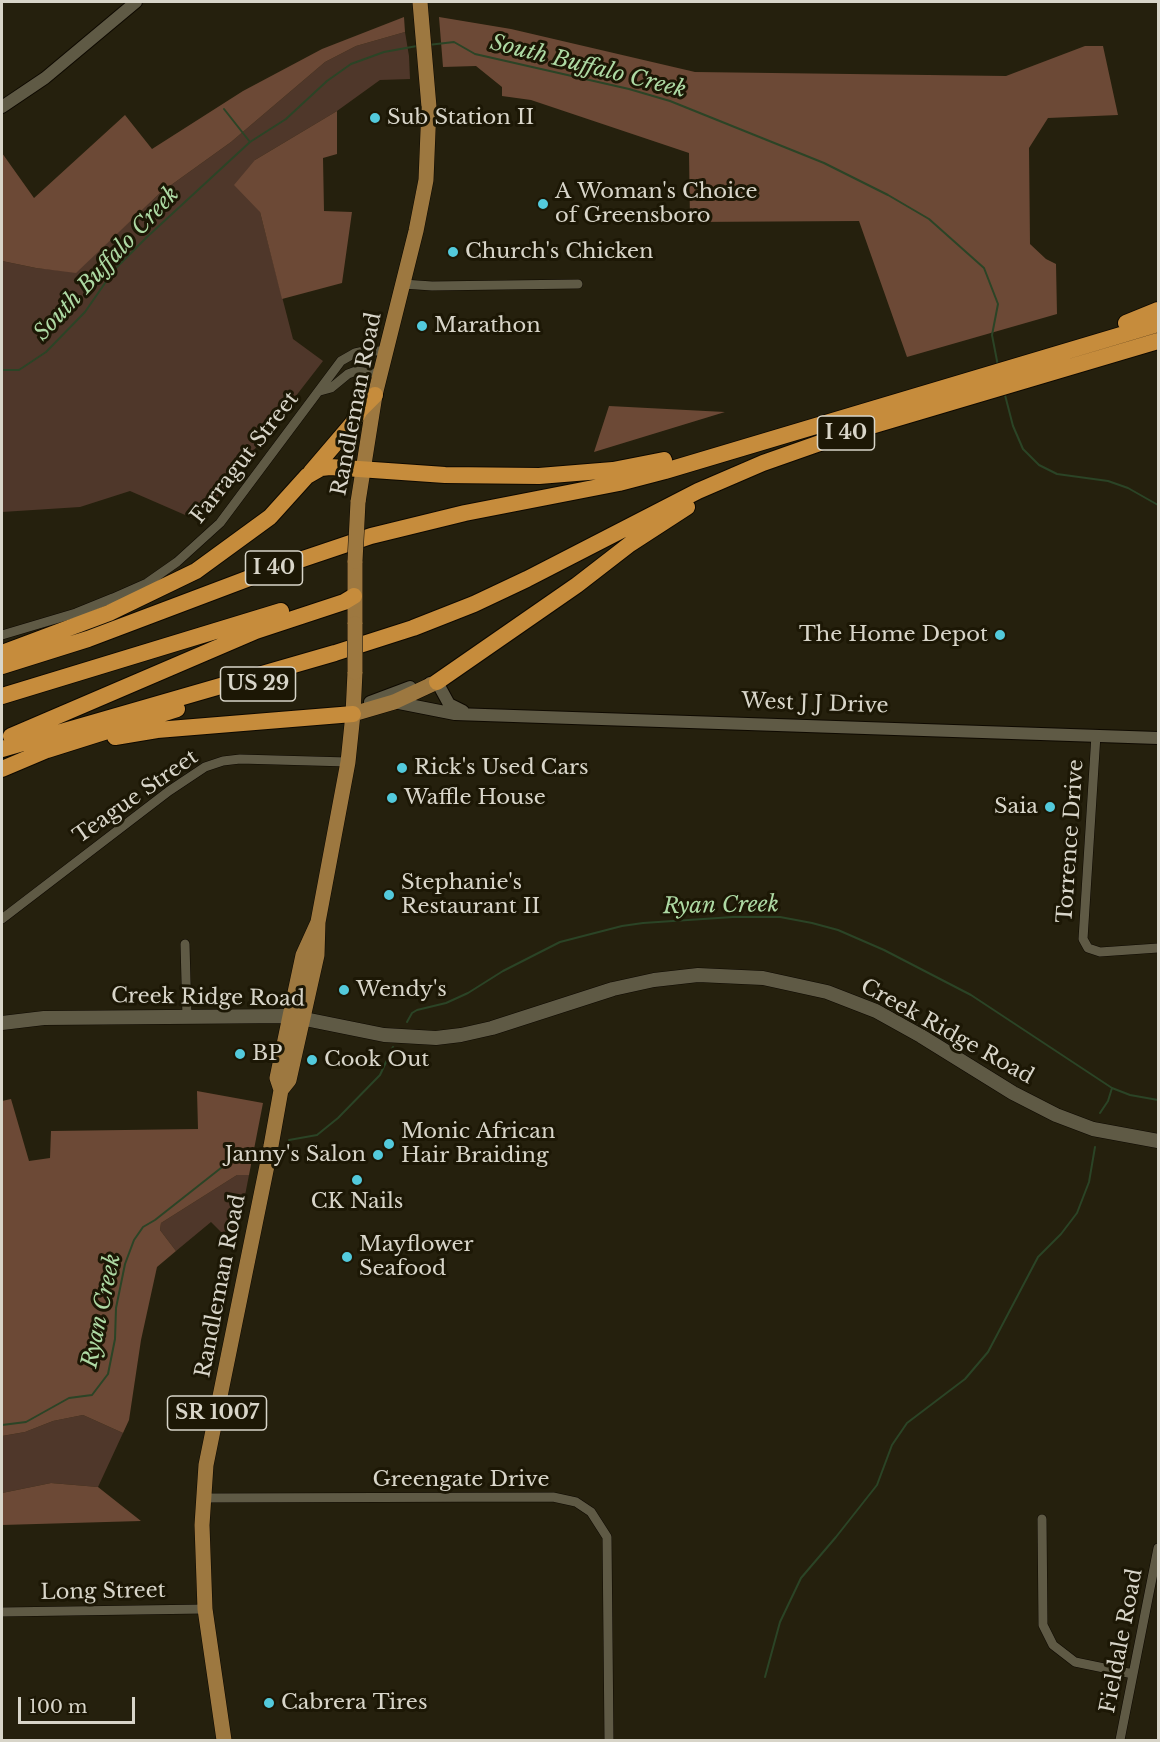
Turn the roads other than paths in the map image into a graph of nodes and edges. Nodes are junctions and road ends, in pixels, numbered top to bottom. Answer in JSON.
{"nodes":[{"id":1,"x":136,"y":2,"type":"edge"},
{"id":2,"x":420,"y":2,"type":"edge"},
{"id":3,"x":2,"y":107,"type":"edge"},
{"id":4,"x":403,"y":284,"type":"junction"},
{"id":5,"x":578,"y":284,"type":"dead end"},
{"id":6,"x":1158,"y":310,"type":"edge"},
{"id":7,"x":1158,"y":324,"type":"edge"},
{"id":8,"x":1158,"y":341,"type":"edge"},
{"id":9,"x":1104,"y":349,"type":"junction"},
{"id":10,"x":387,"y":351,"type":"junction"},
{"id":11,"x":1158,"y":352,"type":"edge"},
{"id":12,"x":381,"y":374,"type":"junction"},
{"id":13,"x":982,"y":385,"type":"junction"},
{"id":14,"x":320,"y":391,"type":"junction"},
{"id":15,"x":375,"y":395,"type":"junction"},
{"id":16,"x":735,"y":450,"type":"junction"},
{"id":17,"x":363,"y":469,"type":"junction"},
{"id":18,"x":307,"y":476,"type":"junction"},
{"id":19,"x":712,"y":484,"type":"junction"},
{"id":20,"x":354,"y":596,"type":"junction"},
{"id":21,"x":2,"y":635,"type":"edge"},
{"id":22,"x":88,"y":639,"type":"junction"},
{"id":23,"x":2,"y":653,"type":"edge"},
{"id":24,"x":335,"y":653,"type":"junction"},
{"id":25,"x":2,"y":666,"type":"edge"},
{"id":26,"x":2,"y":678,"type":"edge"},
{"id":27,"x":437,"y":682,"type":"junction"},
{"id":28,"x":2,"y":696,"type":"edge"},
{"id":29,"x":394,"y":702,"type":"junction"},
{"id":30,"x":354,"y":711,"type":"junction"},
{"id":31,"x":470,"y":713,"type":"junction"},
{"id":32,"x":1096,"y":735,"type":"junction"},
{"id":33,"x":1158,"y":738,"type":"edge"},
{"id":34,"x":2,"y":739,"type":"edge"},
{"id":35,"x":2,"y":748,"type":"edge"},
{"id":36,"x":47,"y":750,"type":"junction"},
{"id":37,"x":348,"y":762,"type":"junction"},
{"id":38,"x":2,"y":769,"type":"edge"},
{"id":39,"x":2,"y":919,"type":"edge"},
{"id":40,"x":185,"y":944,"type":"dead end"},
{"id":41,"x":1158,"y":948,"type":"edge"},
{"id":42,"x":187,"y":1017,"type":"junction"},
{"id":43,"x":296,"y":1017,"type":"junction"},
{"id":44,"x":2,"y":1023,"type":"edge"},
{"id":45,"x":1158,"y":1141,"type":"edge"},
{"id":46,"x":203,"y":1498,"type":"junction"},
{"id":47,"x":1042,"y":1520,"type":"dead end"},
{"id":48,"x":1158,"y":1548,"type":"edge"},
{"id":49,"x":205,"y":1609,"type":"junction"},
{"id":50,"x":2,"y":1612,"type":"edge"},
{"id":51,"x":1133,"y":1674,"type":"junction"},
{"id":52,"x":224,"y":1740,"type":"edge"},
{"id":53,"x":609,"y":1740,"type":"edge"},
{"id":54,"x":1120,"y":1740,"type":"edge"}],
"edges":[{"from":1,"to":3,"type":"street"},
{"from":2,"to":4,"type":"main road","name":"Randleman Road"},
{"from":4,"to":5,"type":"street"},
{"from":4,"to":10,"type":"main road","name":"Randleman Road"},
{"from":6,"to":9,"type":"highway"},
{"from":7,"to":9,"type":"highway","number":"I 40"},
{"from":8,"to":9,"type":"highway","number":"I 40"},
{"from":9,"to":11,"type":"highway"},
{"from":9,"to":13,"type":"highway","number":"I 40"},
{"from":10,"to":12,"type":"main road","name":"Randleman Road"},
{"from":10,"to":14,"type":"street","name":"Farragut Street"},
{"from":12,"to":14,"type":"street","name":"Farragut Street"},
{"from":12,"to":15,"type":"main road","name":"Randleman Road"},
{"from":13,"to":16,"type":"highway","number":"I 40"},
{"from":13,"to":19,"type":"highway","number":"I 40"},
{"from":14,"to":21,"type":"street","name":"Farragut Street"},
{"from":15,"to":17,"type":"main road","name":"Randleman Road"},
{"from":15,"to":18,"type":"highway"},
{"from":16,"to":17,"type":"highway"},
{"from":16,"to":22,"type":"highway","number":"I 40"},
{"from":17,"to":18,"type":"highway"},
{"from":17,"to":20,"type":"main road","name":"Randleman Road","bridge":true},
{"from":18,"to":23,"type":"highway"},
{"from":19,"to":24,"type":"highway","number":"I 40"},
{"from":19,"to":27,"type":"highway"},
{"from":20,"to":28,"type":"highway"},
{"from":20,"to":30,"type":"main road","name":"Randleman Road","number":"SR 1007","bridge":true},
{"from":20,"to":34,"type":"highway"},
{"from":22,"to":25,"type":"highway","number":"I 40"},
{"from":22,"to":26,"type":"highway"},
{"from":24,"to":35,"type":"highway","number":"I 40"},
{"from":24,"to":36,"type":"highway","number":"US 29"},
{"from":27,"to":29,"type":"main road","name":"West J J Drive"},
{"from":27,"to":30,"type":"street"},
{"from":27,"to":31,"type":"street"},
{"from":29,"to":30,"type":"main road","name":"West J J Drive"},
{"from":29,"to":31,"type":"street","name":"West J J Drive"},
{"from":30,"to":36,"type":"highway"},
{"from":30,"to":37,"type":"main road","name":"Randleman Road","number":"SR 1007"},
{"from":31,"to":32,"type":"street","name":"West J J Drive"},
{"from":32,"to":33,"type":"street","name":"West J J Drive"},
{"from":32,"to":41,"type":"street","name":"Torrence Drive"},
{"from":36,"to":38,"type":"highway","number":"US 29"},
{"from":37,"to":39,"type":"street","name":"Teague Street"},
{"from":37,"to":43,"type":"main road","name":"Randleman Road","number":"SR 1007"},
{"from":40,"to":42,"type":"street"},
{"from":42,"to":43,"type":"main road","name":"Creek Ridge Road"},
{"from":42,"to":44,"type":"main road","name":"Creek Ridge Road"},
{"from":43,"to":45,"type":"main road","name":"Creek Ridge Road"},
{"from":43,"to":46,"type":"main road","name":"Randleman Road","number":"SR 1007"},
{"from":46,"to":49,"type":"main road","name":"Randleman Road","number":"SR 1007"},
{"from":46,"to":53,"type":"street","name":"Greengate Drive"},
{"from":47,"to":51,"type":"street"},
{"from":48,"to":51,"type":"street","name":"Fieldale Road"},
{"from":49,"to":50,"type":"street","name":"Long Street"},
{"from":49,"to":52,"type":"main road","name":"Randleman Road","number":"SR 1007"},
{"from":51,"to":54,"type":"street","name":"Fieldale Road"}]}
